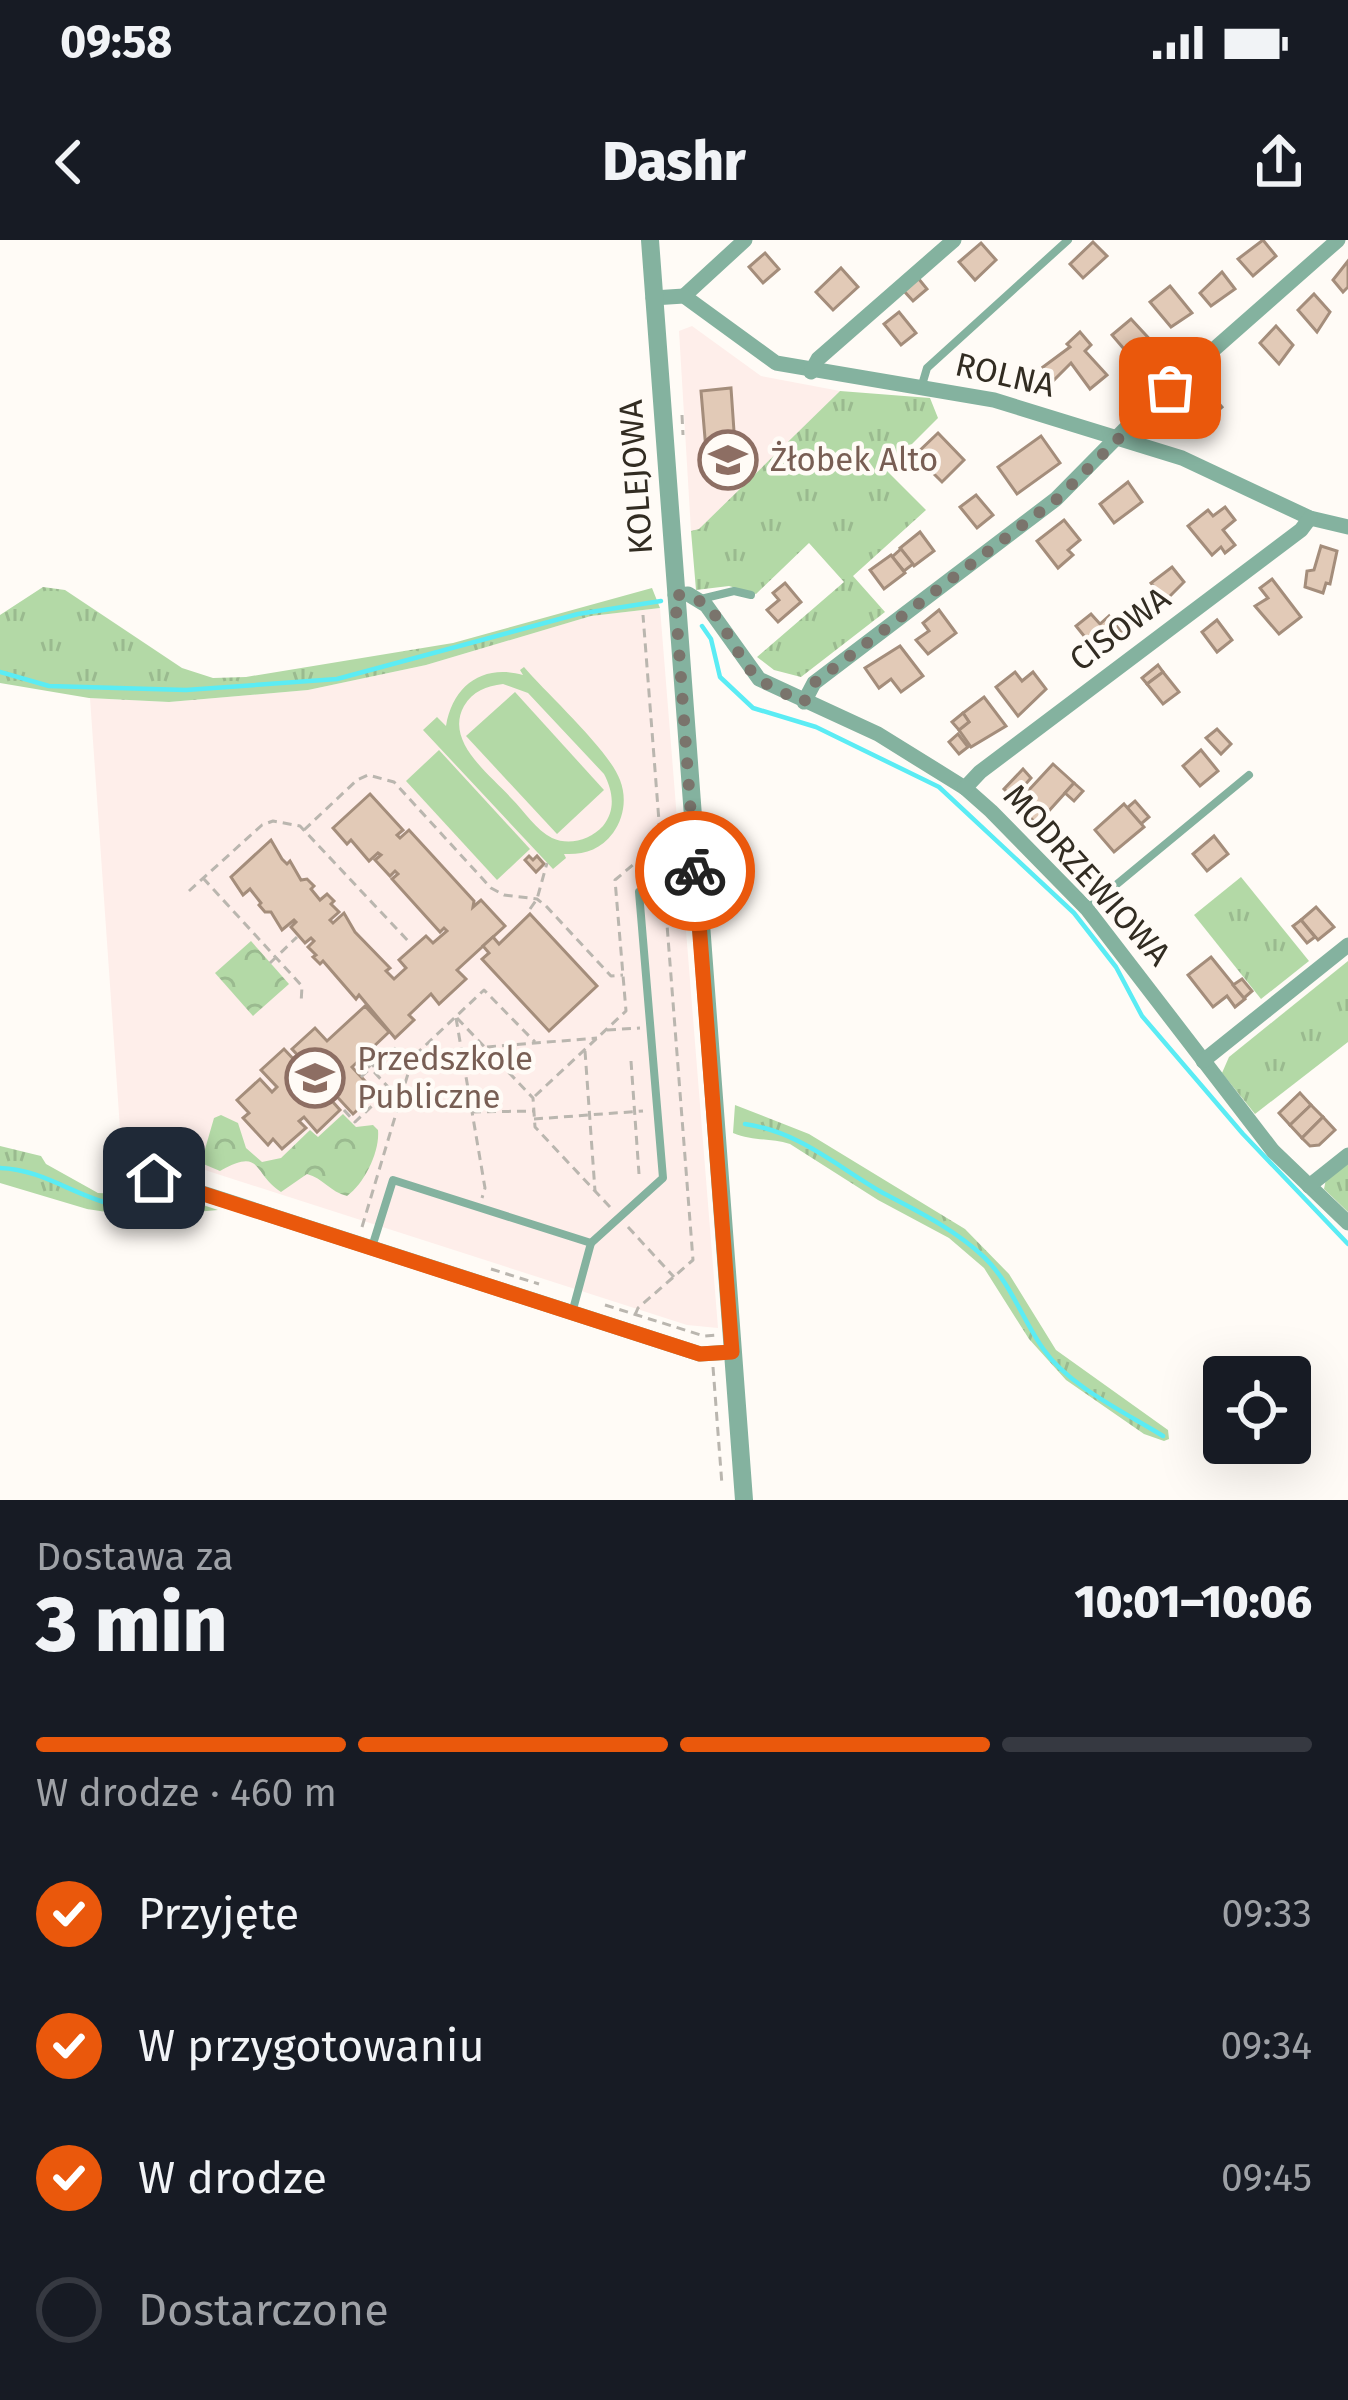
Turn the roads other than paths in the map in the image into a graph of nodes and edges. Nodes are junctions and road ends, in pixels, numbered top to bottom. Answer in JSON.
{"nodes":[{"id":1,"x":650,"y":240,"type":"edge"},
{"id":2,"x":745,"y":240,"type":"edge"},
{"id":3,"x":954,"y":240,"type":"edge"},
{"id":4,"x":1068,"y":240,"type":"edge"},
{"id":5,"x":1338,"y":240,"type":"edge"},
{"id":6,"x":684,"y":296,"type":"junction"},
{"id":7,"x":653,"y":298,"type":"junction"},
{"id":8,"x":812,"y":372,"type":"junction"},
{"id":9,"x":921,"y":387,"type":"junction"},
{"id":10,"x":1118,"y":437,"type":"junction"},
{"id":11,"x":1310,"y":518,"type":"junction"},
{"id":12,"x":1348,"y":527,"type":"edge"},
{"id":13,"x":675,"y":595,"type":"junction"},
{"id":14,"x":751,"y":595,"type":"dead end"},
{"id":15,"x":699,"y":599,"type":"junction"},
{"id":16,"x":804,"y":702,"type":"junction"},
{"id":17,"x":1249,"y":775,"type":"dead end"},
{"id":18,"x":965,"y":788,"type":"junction"},
{"id":19,"x":639,"y":892,"type":"dead end"},
{"id":20,"x":1087,"y":909,"type":"junction"},
{"id":21,"x":1348,"y":945,"type":"edge"},
{"id":22,"x":1203,"y":1061,"type":"junction"},
{"id":23,"x":1348,"y":1155,"type":"edge"},
{"id":24,"x":131,"y":1170,"type":"dead end"},
{"id":25,"x":1309,"y":1186,"type":"junction"},
{"id":26,"x":1348,"y":1223,"type":"edge"},
{"id":27,"x":591,"y":1244,"type":"junction"},
{"id":28,"x":371,"y":1249,"type":"junction"},
{"id":29,"x":572,"y":1314,"type":"junction"},
{"id":30,"x":722,"y":1352,"type":"junction"},
{"id":31,"x":744,"y":1500,"type":"edge"}],
"edges":[{"from":1,"to":7,"type":"street","name":"KOLEJOWA"},
{"from":2,"to":6,"type":"street"},
{"from":3,"to":8,"type":"street"},
{"from":4,"to":9,"type":"lane"},
{"from":5,"to":10,"type":"street"},
{"from":6,"to":7,"type":"street"},
{"from":6,"to":8,"type":"street","name":"ROLNA"},
{"from":7,"to":13,"type":"street","name":"KOLEJOWA"},
{"from":8,"to":9,"type":"street","name":"ROLNA"},
{"from":9,"to":10,"type":"street","name":"ROLNA"},
{"from":10,"to":11,"type":"street","name":"ROLNA"},
{"from":10,"to":16,"type":"street"},
{"from":11,"to":12,"type":"street","name":"ROLNA"},
{"from":11,"to":18,"type":"street","name":"CISOWA"},
{"from":13,"to":15,"type":"street"},
{"from":13,"to":30,"type":"street","name":"KOLEJOWA"},
{"from":14,"to":15,"type":"lane"},
{"from":15,"to":16,"type":"street","name":"MODRZEWIOWA"},
{"from":16,"to":18,"type":"street","name":"MODRZEWIOWA"},
{"from":17,"to":20,"type":"lane"},
{"from":18,"to":20,"type":"street","name":"MODRZEWIOWA"},
{"from":19,"to":27,"type":"lane"},
{"from":20,"to":22,"type":"street","name":"MODRZEWIOWA"},
{"from":21,"to":22,"type":"street"},
{"from":22,"to":25,"type":"street","name":"MODRZEWIOWA"},
{"from":23,"to":25,"type":"street"},
{"from":24,"to":28,"type":"street"},
{"from":25,"to":26,"type":"street","name":"MODRZEWIOWA"},
{"from":27,"to":28,"type":"lane"},
{"from":27,"to":29,"type":"lane"},
{"from":28,"to":29,"type":"street"},
{"from":29,"to":30,"type":"street"},
{"from":30,"to":31,"type":"street","name":"KOLEJOWA"}]}
